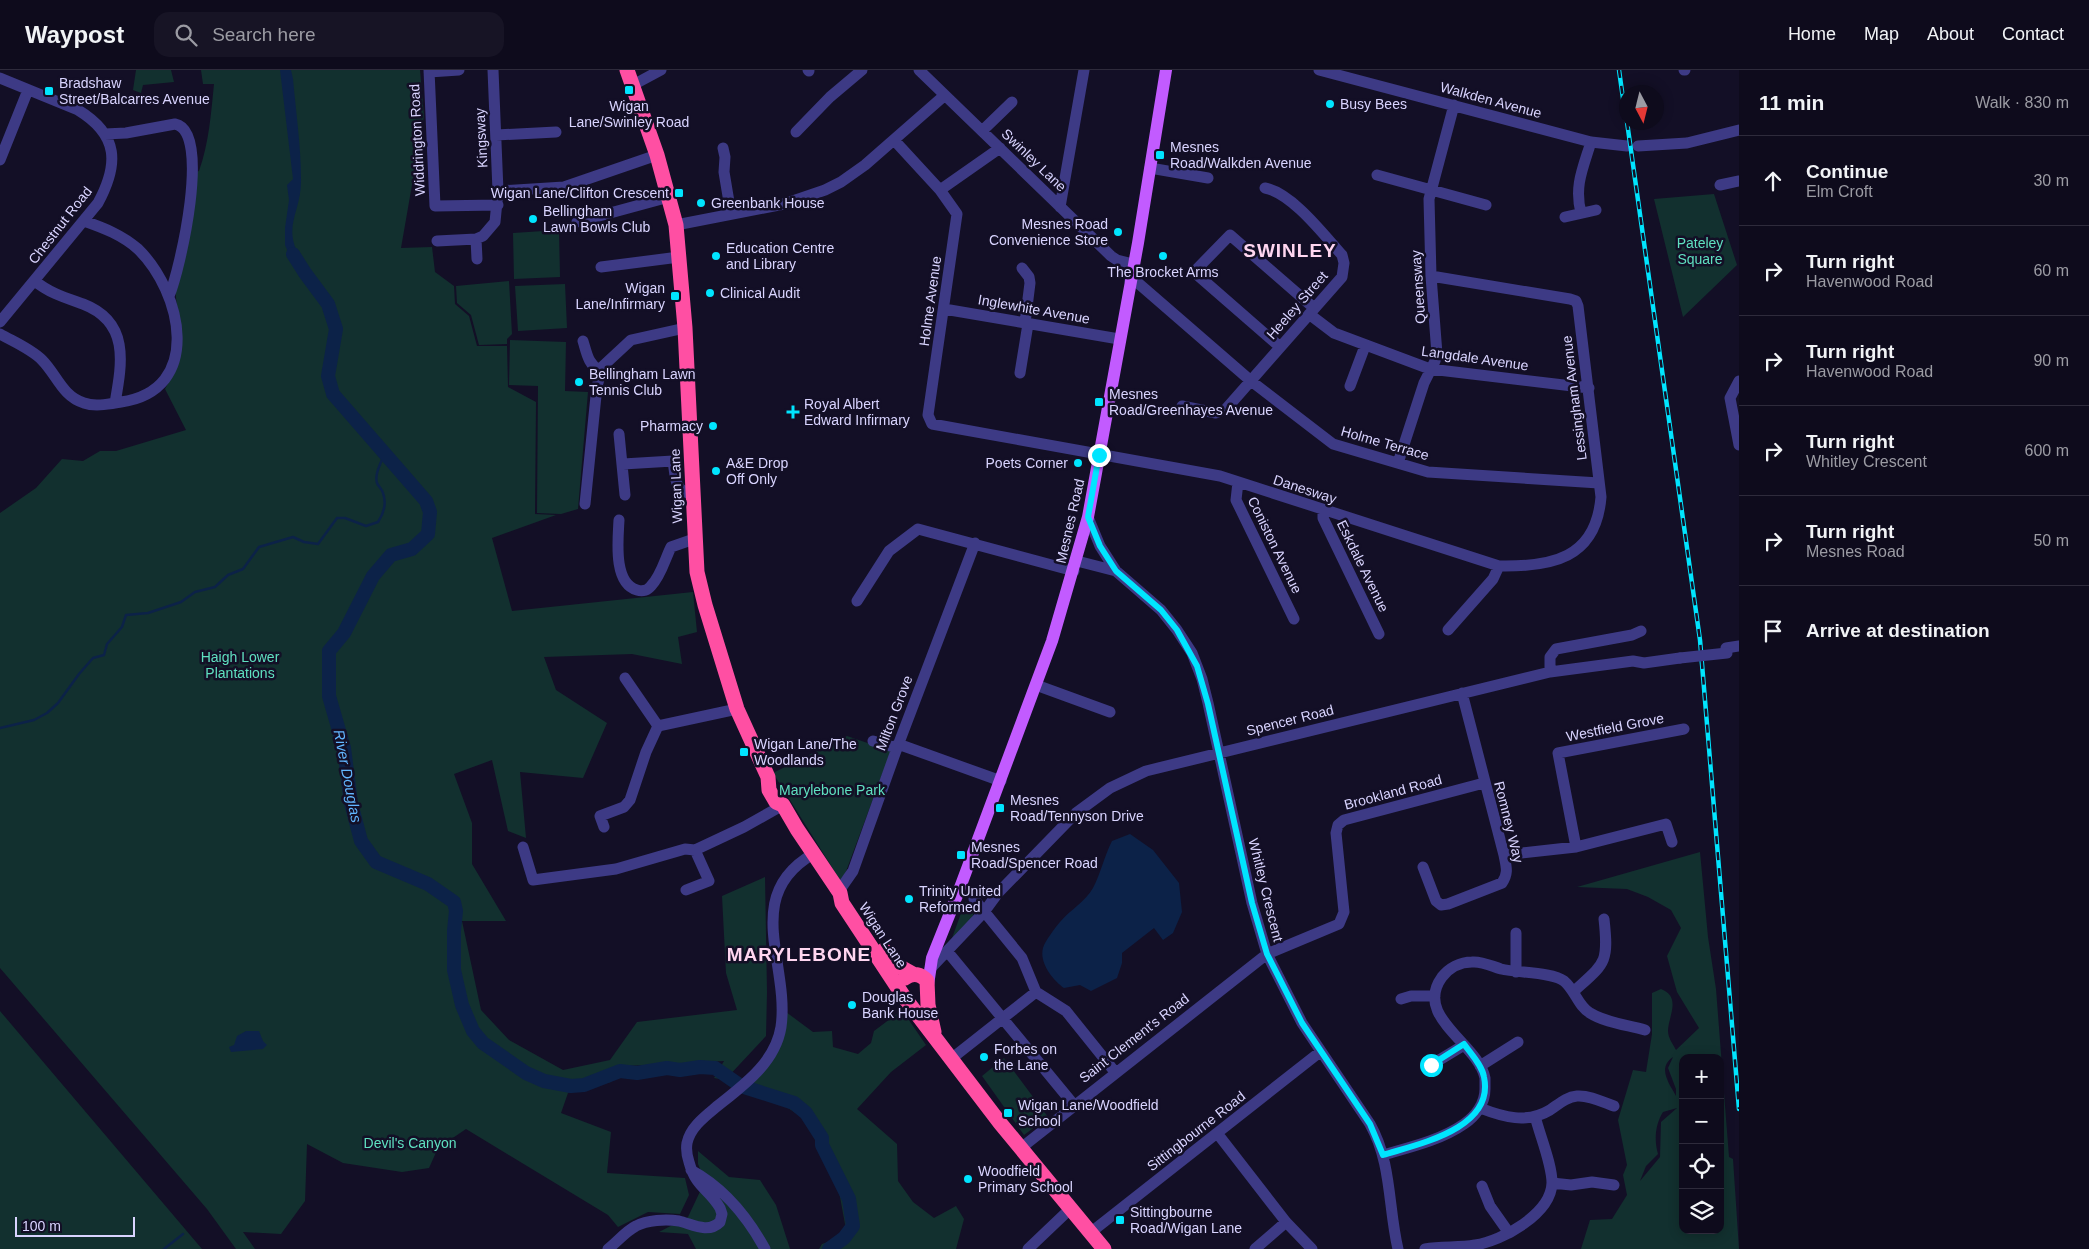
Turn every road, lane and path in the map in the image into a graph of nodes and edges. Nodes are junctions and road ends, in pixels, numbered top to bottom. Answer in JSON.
{"nodes":[{"id":1,"x":459,"y":70,"type":"edge"},
{"id":2,"x":492,"y":70,"type":"edge"},
{"id":3,"x":627,"y":70,"type":"edge"},
{"id":4,"x":661,"y":70,"type":"edge"},
{"id":5,"x":862,"y":70,"type":"edge"},
{"id":6,"x":920,"y":70,"type":"edge"},
{"id":7,"x":1084,"y":70,"type":"edge"},
{"id":8,"x":1166,"y":70,"type":"edge"},
{"id":9,"x":1319,"y":70,"type":"edge"},
{"id":10,"x":429,"y":71,"type":"edge"},
{"id":11,"x":0,"y":78,"type":"edge"},
{"id":12,"x":633,"y":85,"type":"junction"},
{"id":13,"x":28,"y":90,"type":"junction"},
{"id":14,"x":945,"y":95,"type":"junction"},
{"id":15,"x":1012,"y":102,"type":"dead end"},
{"id":16,"x":1454,"y":106,"type":"junction"},
{"id":17,"x":1739,"y":130,"type":"edge"},
{"id":18,"x":982,"y":131,"type":"junction"},
{"id":19,"x":556,"y":132,"type":"dead end"},
{"id":20,"x":796,"y":132,"type":"dead end"},
{"id":21,"x":105,"y":134,"type":"junction"},
{"id":22,"x":496,"y":135,"type":"junction"},
{"id":23,"x":894,"y":140,"type":"junction"},
{"id":24,"x":1591,"y":142,"type":"junction"},
{"id":25,"x":723,"y":148,"type":"dead end"},
{"id":26,"x":1000,"y":148,"type":"junction"},
{"id":27,"x":657,"y":155,"type":"junction"},
{"id":28,"x":0,"y":160,"type":"edge"},
{"id":29,"x":1150,"y":168,"type":"junction"},
{"id":30,"x":1377,"y":175,"type":"dead end"},
{"id":31,"x":1208,"y":178,"type":"dead end"},
{"id":32,"x":1739,"y":181,"type":"edge"},
{"id":33,"x":1720,"y":185,"type":"dead end"},
{"id":34,"x":1265,"y":188,"type":"dead end"},
{"id":35,"x":1431,"y":189,"type":"junction"},
{"id":36,"x":940,"y":190,"type":"junction"},
{"id":37,"x":498,"y":191,"type":"junction"},
{"id":38,"x":669,"y":197,"type":"junction"},
{"id":39,"x":498,"y":205,"type":"junction"},
{"id":40,"x":1486,"y":205,"type":"dead end"},
{"id":41,"x":1060,"y":207,"type":"junction"},
{"id":42,"x":1596,"y":210,"type":"dead end"},
{"id":43,"x":1580,"y":213,"type":"junction"},
{"id":44,"x":731,"y":214,"type":"junction"},
{"id":45,"x":1565,"y":217,"type":"dead end"},
{"id":46,"x":84,"y":221,"type":"junction"},
{"id":47,"x":577,"y":222,"type":"dead end"},
{"id":48,"x":676,"y":225,"type":"junction"},
{"id":49,"x":476,"y":238,"type":"junction"},
{"id":50,"x":437,"y":241,"type":"dead end"},
{"id":51,"x":679,"y":257,"type":"junction"},
{"id":52,"x":477,"y":258,"type":"dead end"},
{"id":53,"x":1133,"y":264,"type":"junction"},
{"id":54,"x":601,"y":267,"type":"dead end"},
{"id":55,"x":1022,"y":268,"type":"dead end"},
{"id":56,"x":1431,"y":276,"type":"junction"},
{"id":57,"x":35,"y":281,"type":"junction"},
{"id":58,"x":1130,"y":281,"type":"junction"},
{"id":59,"x":169,"y":296,"type":"junction"},
{"id":60,"x":944,"y":309,"type":"junction"},
{"id":61,"x":1312,"y":311,"type":"junction"},
{"id":62,"x":0,"y":322,"type":"edge"},
{"id":63,"x":1027,"y":324,"type":"junction"},
{"id":64,"x":685,"y":328,"type":"junction"},
{"id":65,"x":0,"y":334,"type":"edge"},
{"id":66,"x":1120,"y":339,"type":"junction"},
{"id":67,"x":584,"y":340,"type":"dead end"},
{"id":68,"x":1365,"y":346,"type":"junction"},
{"id":69,"x":1280,"y":347,"type":"junction"},
{"id":70,"x":1430,"y":369,"type":"junction"},
{"id":71,"x":600,"y":371,"type":"junction"},
{"id":72,"x":1020,"y":373,"type":"dead end"},
{"id":73,"x":1251,"y":381,"type":"junction"},
{"id":74,"x":1739,"y":381,"type":"edge"},
{"id":75,"x":1350,"y":386,"type":"dead end"},
{"id":76,"x":1589,"y":388,"type":"junction"},
{"id":77,"x":116,"y":403,"type":"junction"},
{"id":78,"x":1182,"y":406,"type":"dead end"},
{"id":79,"x":930,"y":421,"type":"joint"},
{"id":80,"x":619,"y":434,"type":"dead end"},
{"id":81,"x":1739,"y":445,"type":"edge"},
{"id":82,"x":1099,"y":455,"type":"junction"},
{"id":83,"x":1398,"y":463,"type":"junction"},
{"id":84,"x":623,"y":464,"type":"junction"},
{"id":85,"x":1238,"y":482,"type":"junction"},
{"id":86,"x":1599,"y":482,"type":"junction"},
{"id":87,"x":692,"y":494,"type":"junction"},
{"id":88,"x":625,"y":495,"type":"dead end"},
{"id":89,"x":585,"y":504,"type":"dead end"},
{"id":90,"x":1323,"y":510,"type":"junction"},
{"id":91,"x":1088,"y":517,"type":"junction"},
{"id":92,"x":619,"y":520,"type":"dead end"},
{"id":93,"x":694,"y":539,"type":"junction"},
{"id":94,"x":975,"y":543,"type":"junction"},
{"id":95,"x":1075,"y":566,"type":"junction"},
{"id":96,"x":1499,"y":566,"type":"junction"},
{"id":97,"x":1116,"y":571,"type":"junction"},
{"id":98,"x":857,"y":601,"type":"dead end"},
{"id":99,"x":1294,"y":619,"type":"dead end"},
{"id":100,"x":1448,"y":630,"type":"dead end"},
{"id":101,"x":1641,"y":631,"type":"dead end"},
{"id":102,"x":1379,"y":634,"type":"dead end"},
{"id":103,"x":1739,"y":646,"type":"edge"},
{"id":104,"x":1726,"y":651,"type":"junction"},
{"id":105,"x":1739,"y":652,"type":"edge"},
{"id":106,"x":1550,"y":672,"type":"junction"},
{"id":107,"x":625,"y":678,"type":"dead end"},
{"id":108,"x":1036,"y":685,"type":"junction"},
{"id":109,"x":1462,"y":692,"type":"junction"},
{"id":110,"x":737,"y":709,"type":"junction"},
{"id":111,"x":1110,"y":712,"type":"dead end"},
{"id":112,"x":658,"y":726,"type":"junction"},
{"id":113,"x":1684,"y":729,"type":"dead end"},
{"id":114,"x":873,"y":741,"type":"dead end"},
{"id":115,"x":898,"y":746,"type":"junction"},
{"id":116,"x":1218,"y":753,"type":"junction"},
{"id":117,"x":1000,"y":780,"type":"junction"},
{"id":118,"x":1484,"y":783,"type":"junction"},
{"id":119,"x":783,"y":805,"type":"junction"},
{"id":120,"x":604,"y":827,"type":"dead end"},
{"id":121,"x":1672,"y":842,"type":"dead end"},
{"id":122,"x":524,"y":847,"type":"dead end"},
{"id":123,"x":1576,"y":847,"type":"junction"},
{"id":124,"x":695,"y":850,"type":"junction"},
{"id":125,"x":813,"y":854,"type":"junction"},
{"id":126,"x":1504,"y":854,"type":"junction"},
{"id":127,"x":1423,"y":867,"type":"dead end"},
{"id":128,"x":686,"y":890,"type":"dead end"},
{"id":129,"x":840,"y":892,"type":"junction"},
{"id":130,"x":958,"y":893,"type":"junction"},
{"id":131,"x":998,"y":893,"type":"junction"},
{"id":132,"x":974,"y":899,"type":"junction"},
{"id":133,"x":984,"y":912,"type":"junction"},
{"id":134,"x":1607,"y":926,"type":"dead end"},
{"id":135,"x":1516,"y":933,"type":"dead end"},
{"id":136,"x":940,"y":936,"type":"junction"},
{"id":137,"x":950,"y":948,"type":"junction"},
{"id":138,"x":1267,"y":954,"type":"junction"},
{"id":139,"x":931,"y":964,"type":"junction"},
{"id":140,"x":1516,"y":972,"type":"junction"},
{"id":141,"x":913,"y":974,"type":"junction"},
{"id":142,"x":928,"y":987,"type":"junction"},
{"id":143,"x":1036,"y":992,"type":"junction"},
{"id":144,"x":1573,"y":992,"type":"junction"},
{"id":145,"x":904,"y":996,"type":"junction"},
{"id":146,"x":1435,"y":996,"type":"junction"},
{"id":147,"x":1398,"y":1000,"type":"dead end"},
{"id":148,"x":1003,"y":1018,"type":"junction"},
{"id":149,"x":1645,"y":1030,"type":"dead end"},
{"id":150,"x":936,"y":1038,"type":"junction"},
{"id":151,"x":1518,"y":1042,"type":"dead end"},
{"id":152,"x":1464,"y":1044,"type":"junction"},
{"id":153,"x":1320,"y":1052,"type":"junction"},
{"id":154,"x":951,"y":1059,"type":"junction"},
{"id":155,"x":1429,"y":1066,"type":"dead end"},
{"id":156,"x":1480,"y":1066,"type":"junction"},
{"id":157,"x":1115,"y":1072,"type":"junction"},
{"id":158,"x":1608,"y":1100,"type":"dead end"},
{"id":159,"x":1074,"y":1105,"type":"junction"},
{"id":160,"x":1480,"y":1108,"type":"junction"},
{"id":161,"x":1535,"y":1116,"type":"junction"},
{"id":162,"x":1217,"y":1133,"type":"junction"},
{"id":163,"x":1021,"y":1148,"type":"junction"},
{"id":164,"x":1383,"y":1155,"type":"junction"},
{"id":165,"x":691,"y":1170,"type":"junction"},
{"id":166,"x":1479,"y":1183,"type":"dead end"},
{"id":167,"x":1552,"y":1183,"type":"junction"},
{"id":168,"x":1615,"y":1185,"type":"dead end"},
{"id":169,"x":1070,"y":1209,"type":"junction"},
{"id":170,"x":1286,"y":1222,"type":"junction"},
{"id":171,"x":1090,"y":1233,"type":"junction"},
{"id":172,"x":1508,"y":1233,"type":"junction"},
{"id":173,"x":1476,"y":1247,"type":"edge"},
{"id":174,"x":608,"y":1249,"type":"edge"},
{"id":175,"x":765,"y":1249,"type":"edge"},
{"id":176,"x":1028,"y":1249,"type":"edge"},
{"id":177,"x":1104,"y":1249,"type":"edge"},
{"id":178,"x":1255,"y":1249,"type":"edge"},
{"id":179,"x":1312,"y":1249,"type":"edge"},
{"id":180,"x":1398,"y":1249,"type":"edge"},
{"id":181,"x":1425,"y":1249,"type":"edge"}],
"edges":[{"from":1,"to":10,"type":"street"},
{"from":2,"to":22,"type":"street","name":"Kingsway"},
{"from":3,"to":12,"type":"highway","name":"Wigan Lane"},
{"from":4,"to":12,"type":"street"},
{"from":5,"to":20,"type":"street"},
{"from":6,"to":14,"type":"street","name":"Swinley Lane"},
{"from":7,"to":41,"type":"street"},
{"from":8,"to":29,"type":"main road","name":"Mesnes Road"},
{"from":9,"to":16,"type":"street","name":"Walkden Avenue"},
{"from":10,"to":39,"type":"street","name":"Widdrington Road"},
{"from":11,"to":13,"type":"street"},
{"from":12,"to":27,"type":"highway","name":"Wigan Lane"},
{"from":13,"to":21,"type":"street"},
{"from":13,"to":28,"type":"street"},
{"from":14,"to":18,"type":"street","name":"Swinley Lane"},
{"from":14,"to":23,"type":"street"},
{"from":15,"to":18,"type":"street"},
{"from":16,"to":24,"type":"street","name":"Walkden Avenue"},
{"from":16,"to":35,"type":"street","name":"Queensway"},
{"from":17,"to":24,"type":"street","name":"Walkden Avenue"},
{"from":18,"to":26,"type":"street","name":"Swinley Lane"},
{"from":19,"to":22,"type":"street"},
{"from":21,"to":46,"type":"street","name":"Chestnut Road"},
{"from":21,"to":59,"type":"street"},
{"from":22,"to":37,"type":"street","name":"Kingsway"},
{"from":23,"to":36,"type":"street","name":"Holme Avenue"},
{"from":23,"to":44,"type":"street"},
{"from":24,"to":43,"type":"street"},
{"from":25,"to":44,"type":"street"},
{"from":26,"to":36,"type":"street"},
{"from":26,"to":41,"type":"street","name":"Swinley Lane"},
{"from":27,"to":37,"type":"street"},
{"from":27,"to":38,"type":"highway","name":"Wigan Lane"},
{"from":29,"to":31,"type":"street"},
{"from":29,"to":53,"type":"main road","name":"Mesnes Road"},
{"from":30,"to":35,"type":"street"},
{"from":32,"to":33,"type":"street"},
{"from":34,"to":61,"type":"street","name":"Heeley Street"},
{"from":35,"to":40,"type":"street"},
{"from":35,"to":56,"type":"street","name":"Queensway"},
{"from":36,"to":60,"type":"street","name":"Holme Avenue"},
{"from":37,"to":39,"type":"street","name":"Kingsway"},
{"from":38,"to":47,"type":"street"},
{"from":38,"to":48,"type":"highway","name":"Wigan Lane"},
{"from":39,"to":49,"type":"street","name":"Kingsway"},
{"from":41,"to":53,"type":"street","name":"Swinley Lane"},
{"from":42,"to":43,"type":"street"},
{"from":43,"to":45,"type":"street"},
{"from":44,"to":48,"type":"street"},
{"from":46,"to":57,"type":"street","name":"Chestnut Road"},
{"from":46,"to":59,"type":"street"},
{"from":48,"to":51,"type":"highway","name":"Wigan Lane"},
{"from":49,"to":50,"type":"street"},
{"from":49,"to":52,"type":"street"},
{"from":51,"to":54,"type":"street"},
{"from":51,"to":64,"type":"highway","name":"Wigan Lane"},
{"from":53,"to":58,"type":"main road","name":"Mesnes Road"},
{"from":55,"to":63,"type":"street"},
{"from":56,"to":70,"type":"street","name":"Queensway"},
{"from":56,"to":76,"type":"street","name":"Lessingham Avenue"},
{"from":57,"to":62,"type":"street","name":"Chestnut Road"},
{"from":57,"to":77,"type":"street"},
{"from":58,"to":66,"type":"main road","name":"Mesnes Road"},
{"from":58,"to":73,"type":"street","name":"Holme Terrace"},
{"from":59,"to":77,"type":"street"},
{"from":60,"to":63,"type":"street","name":"Inglewhite Avenue"},
{"from":60,"to":79,"type":"street","name":"Holme Avenue"},
{"from":61,"to":68,"type":"street","name":"Langdale Avenue"},
{"from":61,"to":69,"type":"street","name":"Heeley Street"},
{"from":61,"to":69,"type":"street","name":"Langdale Avenue"},
{"from":63,"to":66,"type":"street","name":"Inglewhite Avenue"},
{"from":63,"to":72,"type":"street"},
{"from":64,"to":71,"type":"street"},
{"from":64,"to":87,"type":"highway","name":"Wigan Lane"},
{"from":65,"to":77,"type":"street"},
{"from":66,"to":82,"type":"main road","name":"Mesnes Road"},
{"from":67,"to":71,"type":"street"},
{"from":68,"to":70,"type":"street","name":"Langdale Avenue"},
{"from":68,"to":75,"type":"street"},
{"from":69,"to":73,"type":"street","name":"Heeley Street"},
{"from":70,"to":76,"type":"street","name":"Langdale Avenue"},
{"from":70,"to":83,"type":"street","name":"Queensway"},
{"from":71,"to":89,"type":"street"},
{"from":73,"to":78,"type":"street","name":"Heeley Street"},
{"from":73,"to":83,"type":"street","name":"Holme Terrace"},
{"from":74,"to":81,"type":"street"},
{"from":76,"to":86,"type":"street","name":"Lessingham Avenue"},
{"from":79,"to":82,"type":"street","name":"Danesway"},
{"from":80,"to":84,"type":"street"},
{"from":82,"to":85,"type":"street","name":"Danesway"},
{"from":82,"to":91,"type":"main road","name":"Mesnes Road"},
{"from":83,"to":86,"type":"street","name":"Holme Terrace"},
{"from":84,"to":87,"type":"street"},
{"from":84,"to":88,"type":"street"},
{"from":85,"to":90,"type":"street","name":"Danesway"},
{"from":85,"to":99,"type":"street","name":"Coniston Avenue"},
{"from":86,"to":96,"type":"street","name":"Lessingham Avenue"},
{"from":87,"to":93,"type":"highway","name":"Wigan Lane"},
{"from":90,"to":96,"type":"street","name":"Danesway"},
{"from":90,"to":102,"type":"street","name":"Eskdale Avenue"},
{"from":91,"to":95,"type":"main road","name":"Mesnes Road"},
{"from":91,"to":97,"type":"street","name":"Whitley Crescent"},
{"from":92,"to":93,"type":"street"},
{"from":93,"to":110,"type":"highway","name":"Wigan Lane"},
{"from":94,"to":95,"type":"street","name":"Whitley Crescent"},
{"from":94,"to":98,"type":"street","name":"Whitley Crescent"},
{"from":94,"to":115,"type":"street","name":"Milton Grove"},
{"from":95,"to":97,"type":"street","name":"Whitley Crescent"},
{"from":95,"to":108,"type":"main road","name":"Mesnes Road"},
{"from":96,"to":100,"type":"street"},
{"from":97,"to":116,"type":"street","name":"Whitley Crescent"},
{"from":101,"to":106,"type":"street"},
{"from":103,"to":104,"type":"street"},
{"from":104,"to":105,"type":"street"},
{"from":104,"to":106,"type":"street","name":"Spencer Road"},
{"from":106,"to":109,"type":"street","name":"Spencer Road"},
{"from":107,"to":112,"type":"street"},
{"from":108,"to":111,"type":"street"},
{"from":108,"to":117,"type":"main road","name":"Mesnes Road"},
{"from":109,"to":116,"type":"street","name":"Spencer Road"},
{"from":109,"to":118,"type":"street","name":"Romney Way"},
{"from":110,"to":112,"type":"street"},
{"from":110,"to":119,"type":"highway","name":"Wigan Lane"},
{"from":112,"to":120,"type":"street"},
{"from":113,"to":123,"type":"street","name":"Westfield Grove"},
{"from":114,"to":115,"type":"street"},
{"from":115,"to":117,"type":"street"},
{"from":115,"to":129,"type":"street","name":"Milton Grove"},
{"from":116,"to":131,"type":"street","name":"Spencer Road"},
{"from":116,"to":138,"type":"street","name":"Whitley Crescent"},
{"from":117,"to":130,"type":"main road","name":"Mesnes Road"},
{"from":118,"to":126,"type":"street","name":"Romney Way"},
{"from":118,"to":138,"type":"street","name":"Brookland Road"},
{"from":119,"to":124,"type":"street"},
{"from":119,"to":125,"type":"highway","name":"Wigan Lane"},
{"from":121,"to":123,"type":"street"},
{"from":122,"to":124,"type":"street"},
{"from":123,"to":126,"type":"street"},
{"from":124,"to":128,"type":"street"},
{"from":125,"to":129,"type":"highway","name":"Wigan Lane"},
{"from":125,"to":165,"type":"street"},
{"from":126,"to":127,"type":"street","name":"Romney Way"},
{"from":129,"to":141,"type":"highway","name":"Wigan Lane"},
{"from":129,"to":145,"type":"highway","name":"Wigan Lane"},
{"from":130,"to":132,"type":"street"},
{"from":130,"to":136,"type":"main road","name":"Mesnes Road"},
{"from":131,"to":132,"type":"street"},
{"from":131,"to":133,"type":"street","name":"Spencer Road"},
{"from":132,"to":133,"type":"street"},
{"from":133,"to":137,"type":"street","name":"Spencer Road"},
{"from":133,"to":143,"type":"street"},
{"from":134,"to":144,"type":"street"},
{"from":135,"to":140,"type":"street"},
{"from":136,"to":137,"type":"street"},
{"from":136,"to":139,"type":"main road","name":"Mesnes Road"},
{"from":137,"to":139,"type":"street","name":"Spencer Road"},
{"from":137,"to":148,"type":"street"},
{"from":138,"to":153,"type":"street","name":"Whitley Crescent"},
{"from":138,"to":157,"type":"street","name":"Saint Clement's Road"},
{"from":139,"to":141,"type":"main road","name":"Mesnes Road"},
{"from":139,"to":142,"type":"main road","name":"Mesnes Road"},
{"from":140,"to":144,"type":"street"},
{"from":140,"to":146,"type":"street"},
{"from":141,"to":142,"type":"highway"},
{"from":141,"to":145,"type":"highway"},
{"from":142,"to":145,"type":"highway"},
{"from":142,"to":150,"type":"highway","name":"Wigan Lane"},
{"from":143,"to":148,"type":"street"},
{"from":143,"to":157,"type":"street"},
{"from":144,"to":149,"type":"street"},
{"from":145,"to":150,"type":"highway","name":"Wigan Lane"},
{"from":146,"to":147,"type":"street"},
{"from":146,"to":152,"type":"street"},
{"from":148,"to":154,"type":"street"},
{"from":148,"to":159,"type":"street"},
{"from":150,"to":154,"type":"highway","name":"Wigan Lane"},
{"from":151,"to":156,"type":"street"},
{"from":152,"to":155,"type":"street"},
{"from":152,"to":156,"type":"street"},
{"from":153,"to":162,"type":"street","name":"Sittingbourne Road"},
{"from":153,"to":164,"type":"street","name":"Whitley Crescent"},
{"from":154,"to":163,"type":"highway","name":"Wigan Lane"},
{"from":156,"to":160,"type":"street"},
{"from":157,"to":159,"type":"street","name":"Saint Clement's Road"},
{"from":158,"to":161,"type":"street"},
{"from":159,"to":163,"type":"street","name":"Saint Clement's Road"},
{"from":160,"to":161,"type":"street"},
{"from":160,"to":164,"type":"street"},
{"from":161,"to":167,"type":"street"},
{"from":162,"to":170,"type":"street"},
{"from":162,"to":171,"type":"street","name":"Sittingbourne Road"},
{"from":163,"to":169,"type":"highway","name":"Wigan Lane"},
{"from":164,"to":180,"type":"street","name":"Whitley Crescent"},
{"from":165,"to":174,"type":"street"},
{"from":165,"to":175,"type":"street"},
{"from":166,"to":172,"type":"street"},
{"from":167,"to":168,"type":"street"},
{"from":167,"to":172,"type":"street"},
{"from":169,"to":171,"type":"highway","name":"Wigan Lane"},
{"from":169,"to":176,"type":"street"},
{"from":170,"to":178,"type":"street"},
{"from":170,"to":179,"type":"street"},
{"from":171,"to":177,"type":"highway","name":"Wigan Lane"},
{"from":172,"to":173,"type":"street"},
{"from":173,"to":181,"type":"street"}]}
